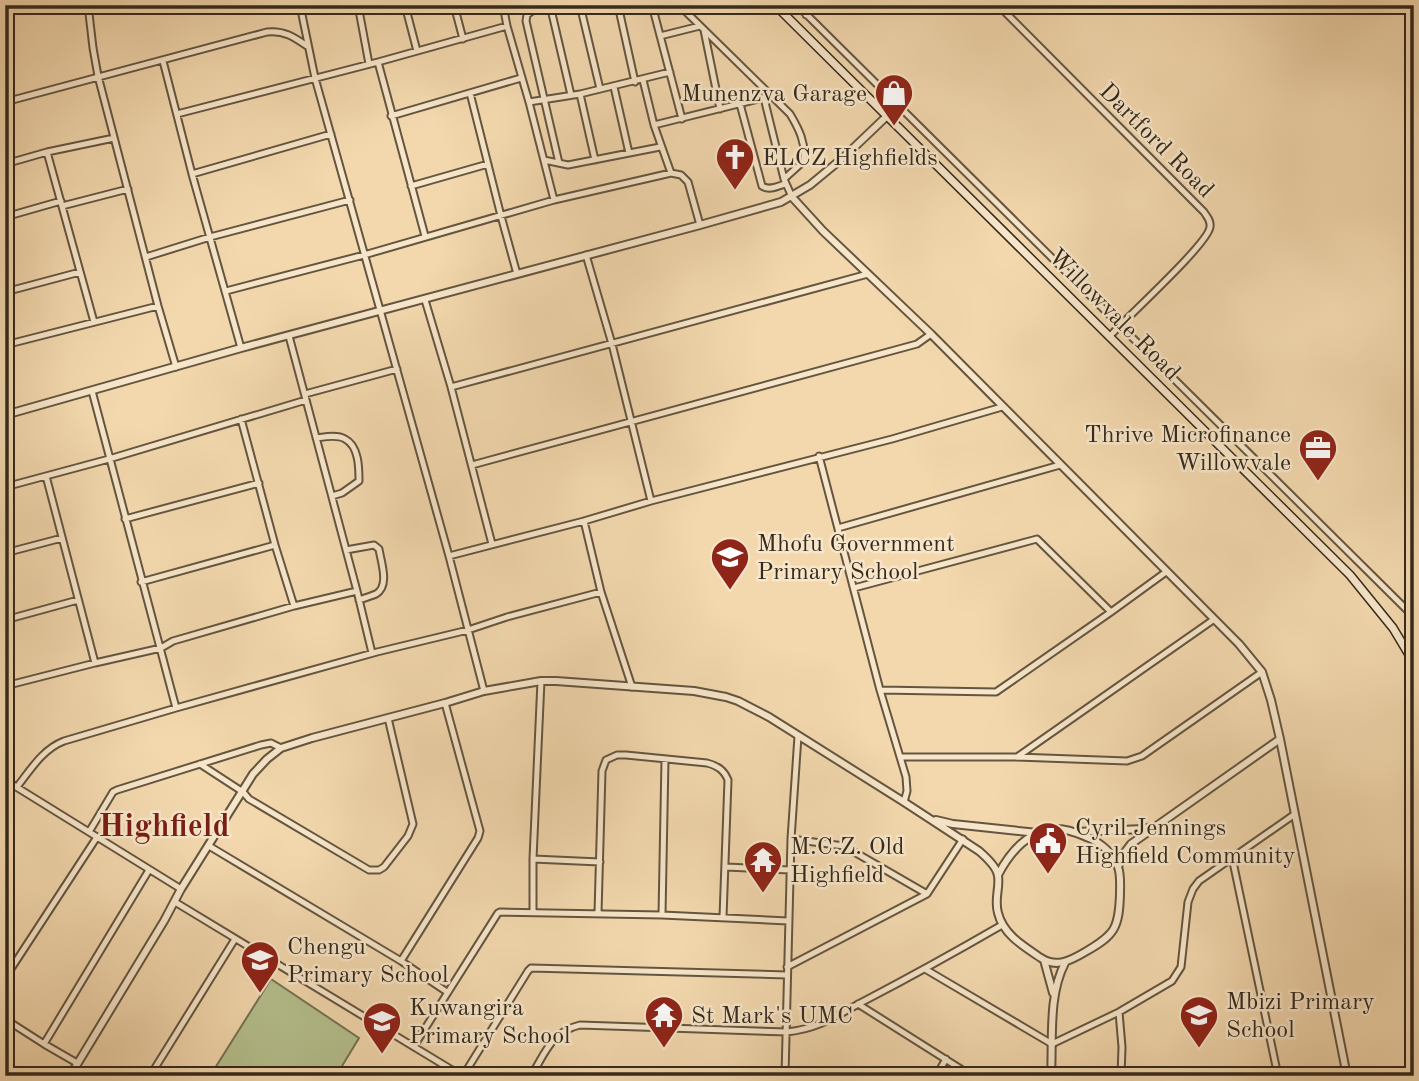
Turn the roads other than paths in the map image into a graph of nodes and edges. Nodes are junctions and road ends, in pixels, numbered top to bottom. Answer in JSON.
{"nodes":[{"id":1,"x":88,"y":5,"type":"edge"},
{"id":2,"x":300,"y":5,"type":"edge"},
{"id":3,"x":358,"y":5,"type":"edge"},
{"id":4,"x":405,"y":5,"type":"edge"},
{"id":5,"x":454,"y":5,"type":"edge"},
{"id":6,"x":503,"y":5,"type":"edge"},
{"id":7,"x":540,"y":5,"type":"edge"},
{"id":8,"x":550,"y":5,"type":"edge"},
{"id":9,"x":580,"y":5,"type":"edge"},
{"id":10,"x":618,"y":5,"type":"edge"},
{"id":11,"x":652,"y":5,"type":"edge"},
{"id":12,"x":679,"y":5,"type":"edge"},
{"id":13,"x":775,"y":5,"type":"edge"},
{"id":14,"x":797,"y":5,"type":"edge"},
{"id":15,"x":815,"y":5,"type":"edge"},
{"id":16,"x":998,"y":5,"type":"edge"},
{"id":17,"x":806,"y":15,"type":"junction"},
{"id":18,"x":507,"y":26,"type":"junction"},
{"id":19,"x":702,"y":28,"type":"junction"},
{"id":20,"x":660,"y":36,"type":"junction"},
{"id":21,"x":463,"y":39,"type":"junction"},
{"id":22,"x":308,"y":47,"type":"junction"},
{"id":23,"x":417,"y":51,"type":"junction"},
{"id":24,"x":163,"y":61,"type":"junction"},
{"id":25,"x":378,"y":62,"type":"junction"},
{"id":26,"x":369,"y":64,"type":"junction"},
{"id":27,"x":670,"y":72,"type":"junction"},
{"id":28,"x":98,"y":76,"type":"junction"},
{"id":29,"x":315,"y":78,"type":"junction"},
{"id":30,"x":522,"y":78,"type":"junction"},
{"id":31,"x":643,"y":80,"type":"junction"},
{"id":32,"x":635,"y":82,"type":"junction"},
{"id":33,"x":614,"y":87,"type":"junction"},
{"id":34,"x":600,"y":89,"type":"junction"},
{"id":35,"x":470,"y":93,"type":"junction"},
{"id":36,"x":580,"y":94,"type":"junction"},
{"id":37,"x":571,"y":95,"type":"junction"},
{"id":38,"x":768,"y":97,"type":"junction"},
{"id":39,"x":544,"y":100,"type":"junction"},
{"id":40,"x":5,"y":102,"type":"edge"},
{"id":41,"x":529,"y":102,"type":"junction"},
{"id":42,"x":740,"y":104,"type":"junction"},
{"id":43,"x":720,"y":109,"type":"junction"},
{"id":44,"x":177,"y":114,"type":"junction"},
{"id":45,"x":888,"y":115,"type":"junction"},
{"id":46,"x":391,"y":116,"type":"junction"},
{"id":47,"x":682,"y":119,"type":"junction"},
{"id":48,"x":654,"y":125,"type":"junction"},
{"id":49,"x":331,"y":134,"type":"junction"},
{"id":50,"x":114,"y":138,"type":"junction"},
{"id":51,"x":660,"y":147,"type":"junction"},
{"id":52,"x":47,"y":152,"type":"junction"},
{"id":53,"x":629,"y":153,"type":"junction"},
{"id":54,"x":544,"y":160,"type":"junction"},
{"id":55,"x":595,"y":160,"type":"junction"},
{"id":56,"x":559,"y":163,"type":"junction"},
{"id":57,"x":5,"y":164,"type":"edge"},
{"id":58,"x":488,"y":164,"type":"junction"},
{"id":59,"x":671,"y":173,"type":"junction"},
{"id":60,"x":192,"y":174,"type":"junction"},
{"id":61,"x":785,"y":181,"type":"junction"},
{"id":62,"x":411,"y":186,"type":"junction"},
{"id":63,"x":128,"y":189,"type":"junction"},
{"id":64,"x":792,"y":197,"type":"junction"},
{"id":65,"x":350,"y":200,"type":"junction"},
{"id":66,"x":554,"y":200,"type":"junction"},
{"id":67,"x":61,"y":203,"type":"junction"},
{"id":68,"x":501,"y":216,"type":"junction"},
{"id":69,"x":5,"y":217,"type":"edge"},
{"id":70,"x":700,"y":225,"type":"junction"},
{"id":71,"x":425,"y":236,"type":"junction"},
{"id":72,"x":210,"y":237,"type":"junction"},
{"id":73,"x":586,"y":254,"type":"junction"},
{"id":74,"x":364,"y":255,"type":"junction"},
{"id":75,"x":146,"y":257,"type":"junction"},
{"id":76,"x":80,"y":272,"type":"junction"},
{"id":77,"x":517,"y":274,"type":"junction"},
{"id":78,"x":868,"y":274,"type":"junction"},
{"id":79,"x":226,"y":291,"type":"junction"},
{"id":80,"x":5,"y":292,"type":"edge"},
{"id":81,"x":425,"y":300,"type":"junction"},
{"id":82,"x":158,"y":306,"type":"junction"},
{"id":83,"x":381,"y":312,"type":"junction"},
{"id":84,"x":94,"y":322,"type":"junction"},
{"id":85,"x":1119,"y":326,"type":"junction"},
{"id":86,"x":931,"y":334,"type":"junction"},
{"id":87,"x":289,"y":336,"type":"junction"},
{"id":88,"x":1110,"y":336,"type":"junction"},
{"id":89,"x":612,"y":344,"type":"junction"},
{"id":90,"x":5,"y":345,"type":"edge"},
{"id":91,"x":242,"y":348,"type":"junction"},
{"id":92,"x":176,"y":367,"type":"junction"},
{"id":93,"x":397,"y":369,"type":"junction"},
{"id":94,"x":451,"y":387,"type":"junction"},
{"id":95,"x":92,"y":391,"type":"junction"},
{"id":96,"x":305,"y":397,"type":"junction"},
{"id":97,"x":1002,"y":407,"type":"junction"},
{"id":98,"x":5,"y":415,"type":"edge"},
{"id":99,"x":242,"y":419,"type":"junction"},
{"id":100,"x":631,"y":422,"type":"junction"},
{"id":101,"x":316,"y":438,"type":"junction"},
{"id":102,"x":819,"y":456,"type":"junction"},
{"id":103,"x":109,"y":459,"type":"junction"},
{"id":104,"x":472,"y":465,"type":"junction"},
{"id":105,"x":1060,"y":465,"type":"junction"},
{"id":106,"x":46,"y":476,"type":"junction"},
{"id":107,"x":259,"y":483,"type":"junction"},
{"id":108,"x":5,"y":487,"type":"edge"},
{"id":109,"x":332,"y":496,"type":"junction"},
{"id":110,"x":651,"y":500,"type":"junction"},
{"id":111,"x":125,"y":519,"type":"junction"},
{"id":112,"x":584,"y":521,"type":"junction"},
{"id":113,"x":838,"y":528,"type":"junction"},
{"id":114,"x":62,"y":538,"type":"junction"},
{"id":115,"x":275,"y":544,"type":"junction"},
{"id":116,"x":492,"y":544,"type":"junction"},
{"id":117,"x":346,"y":550,"type":"junction"},
{"id":118,"x":5,"y":553,"type":"edge"},
{"id":119,"x":449,"y":556,"type":"junction"},
{"id":120,"x":1166,"y":572,"type":"junction"},
{"id":121,"x":141,"y":582,"type":"junction"},
{"id":122,"x":854,"y":588,"type":"junction"},
{"id":123,"x":357,"y":591,"type":"junction"},
{"id":124,"x":601,"y":592,"type":"junction"},
{"id":125,"x":78,"y":600,"type":"junction"},
{"id":126,"x":359,"y":600,"type":"junction"},
{"id":127,"x":293,"y":606,"type":"junction"},
{"id":128,"x":1111,"y":612,"type":"junction"},
{"id":129,"x":1414,"y":617,"type":"edge"},
{"id":130,"x":5,"y":620,"type":"edge"},
{"id":131,"x":1213,"y":620,"type":"junction"},
{"id":132,"x":468,"y":630,"type":"junction"},
{"id":133,"x":161,"y":648,"type":"junction"},
{"id":134,"x":372,"y":653,"type":"junction"},
{"id":135,"x":95,"y":663,"type":"junction"},
{"id":136,"x":1414,"y":663,"type":"edge"},
{"id":137,"x":1262,"y":672,"type":"junction"},
{"id":138,"x":541,"y":681,"type":"junction"},
{"id":139,"x":5,"y":686,"type":"edge"},
{"id":140,"x":632,"y":687,"type":"junction"},
{"id":141,"x":880,"y":690,"type":"junction"},
{"id":142,"x":484,"y":691,"type":"junction"},
{"id":143,"x":445,"y":704,"type":"junction"},
{"id":144,"x":176,"y":708,"type":"junction"},
{"id":145,"x":388,"y":718,"type":"junction"},
{"id":146,"x":798,"y":736,"type":"junction"},
{"id":147,"x":1280,"y":739,"type":"junction"},
{"id":148,"x":281,"y":748,"type":"junction"},
{"id":149,"x":901,"y":757,"type":"junction"},
{"id":150,"x":1017,"y":757,"type":"junction"},
{"id":151,"x":665,"y":759,"type":"junction"},
{"id":152,"x":200,"y":764,"type":"junction"},
{"id":153,"x":5,"y":780,"type":"edge"},
{"id":154,"x":17,"y":787,"type":"junction"},
{"id":155,"x":243,"y":792,"type":"junction"},
{"id":156,"x":904,"y":802,"type":"junction"},
{"id":157,"x":1295,"y":814,"type":"junction"},
{"id":158,"x":930,"y":818,"type":"junction"},
{"id":159,"x":1156,"y":826,"type":"junction"},
{"id":160,"x":89,"y":832,"type":"junction"},
{"id":161,"x":1074,"y":832,"type":"junction"},
{"id":162,"x":1038,"y":833,"type":"junction"},
{"id":163,"x":97,"y":837,"type":"junction"},
{"id":164,"x":791,"y":839,"type":"junction"},
{"id":165,"x":963,"y":839,"type":"junction"},
{"id":166,"x":209,"y":846,"type":"junction"},
{"id":167,"x":1231,"y":857,"type":"junction"},
{"id":168,"x":533,"y":859,"type":"junction"},
{"id":169,"x":600,"y":862,"type":"junction"},
{"id":170,"x":726,"y":867,"type":"junction"},
{"id":171,"x":1118,"y":867,"type":"junction"},
{"id":172,"x":149,"y":870,"type":"junction"},
{"id":173,"x":790,"y":870,"type":"junction"},
{"id":174,"x":998,"y":874,"type":"junction"},
{"id":175,"x":181,"y":889,"type":"junction"},
{"id":176,"x":927,"y":894,"type":"junction"},
{"id":177,"x":174,"y":902,"type":"junction"},
{"id":178,"x":533,"y":911,"type":"junction"},
{"id":179,"x":598,"y":913,"type":"junction"},
{"id":180,"x":662,"y":915,"type":"junction"},
{"id":181,"x":723,"y":918,"type":"junction"},
{"id":182,"x":788,"y":920,"type":"junction"},
{"id":183,"x":1002,"y":925,"type":"junction"},
{"id":184,"x":235,"y":939,"type":"junction"},
{"id":185,"x":1044,"y":960,"type":"junction"},
{"id":186,"x":401,"y":961,"type":"junction"},
{"id":187,"x":1065,"y":963,"type":"junction"},
{"id":188,"x":787,"y":967,"type":"junction"},
{"id":189,"x":925,"y":970,"type":"junction"},
{"id":190,"x":787,"y":975,"type":"junction"},
{"id":191,"x":5,"y":978,"type":"edge"},
{"id":192,"x":447,"y":992,"type":"junction"},
{"id":193,"x":1054,"y":994,"type":"junction"},
{"id":194,"x":858,"y":1004,"type":"junction"},
{"id":195,"x":1119,"y":1012,"type":"junction"},
{"id":196,"x":8,"y":1021,"type":"edge"},
{"id":197,"x":5,"y":1031,"type":"edge"},
{"id":198,"x":787,"y":1032,"type":"junction"},
{"id":199,"x":44,"y":1044,"type":"junction"},
{"id":200,"x":1052,"y":1044,"type":"junction"},
{"id":201,"x":414,"y":1046,"type":"junction"},
{"id":202,"x":946,"y":1059,"type":"junction"},
{"id":203,"x":77,"y":1063,"type":"junction"},
{"id":204,"x":70,"y":1076,"type":"edge"},
{"id":205,"x":150,"y":1076,"type":"edge"},
{"id":206,"x":463,"y":1076,"type":"edge"},
{"id":207,"x":531,"y":1076,"type":"edge"},
{"id":208,"x":785,"y":1076,"type":"edge"},
{"id":209,"x":936,"y":1076,"type":"edge"},
{"id":210,"x":972,"y":1076,"type":"edge"},
{"id":211,"x":1051,"y":1076,"type":"edge"},
{"id":212,"x":1121,"y":1076,"type":"edge"},
{"id":213,"x":1278,"y":1076,"type":"edge"},
{"id":214,"x":1347,"y":1076,"type":"edge"}],
"edges":[{"from":1,"to":28,"type":"street"},
{"from":2,"to":22,"type":"street"},
{"from":3,"to":26,"type":"street"},
{"from":4,"to":23,"type":"street"},
{"from":5,"to":21,"type":"street"},
{"from":6,"to":18,"type":"street"},
{"from":7,"to":39,"type":"street"},
{"from":8,"to":37,"type":"street"},
{"from":9,"to":34,"type":"street"},
{"from":10,"to":32,"type":"street"},
{"from":11,"to":20,"type":"street"},
{"from":12,"to":19,"type":"street"},
{"from":13,"to":45,"type":"main road","name":"Willowvale Road"},
{"from":14,"to":17,"type":"street"},
{"from":15,"to":17,"type":"street"},
{"from":16,"to":85,"type":"street","name":"Dartford Road"},
{"from":17,"to":85,"type":"street"},
{"from":18,"to":21,"type":"street"},
{"from":18,"to":30,"type":"street"},
{"from":19,"to":20,"type":"street"},
{"from":19,"to":38,"type":"street"},
{"from":19,"to":43,"type":"street"},
{"from":20,"to":27,"type":"street"},
{"from":21,"to":23,"type":"street"},
{"from":22,"to":24,"type":"street"},
{"from":22,"to":29,"type":"street"},
{"from":23,"to":25,"type":"street"},
{"from":24,"to":28,"type":"street"},
{"from":24,"to":44,"type":"street"},
{"from":25,"to":26,"type":"street"},
{"from":25,"to":46,"type":"street"},
{"from":26,"to":29,"type":"street"},
{"from":27,"to":31,"type":"street"},
{"from":27,"to":47,"type":"street"},
{"from":28,"to":40,"type":"street"},
{"from":28,"to":50,"type":"street"},
{"from":29,"to":44,"type":"street"},
{"from":29,"to":49,"type":"street"},
{"from":30,"to":35,"type":"street"},
{"from":30,"to":41,"type":"street"},
{"from":31,"to":32,"type":"street"},
{"from":31,"to":48,"type":"street"},
{"from":32,"to":33,"type":"street"},
{"from":33,"to":34,"type":"street"},
{"from":33,"to":53,"type":"street"},
{"from":34,"to":36,"type":"street"},
{"from":35,"to":46,"type":"street"},
{"from":35,"to":58,"type":"street"},
{"from":36,"to":37,"type":"street"},
{"from":36,"to":55,"type":"street"},
{"from":37,"to":39,"type":"street"},
{"from":38,"to":42,"type":"street"},
{"from":38,"to":61,"type":"street"},
{"from":38,"to":61,"type":"street"},
{"from":39,"to":41,"type":"street"},
{"from":39,"to":56,"type":"street"},
{"from":41,"to":54,"type":"street"},
{"from":42,"to":43,"type":"street"},
{"from":42,"to":61,"type":"street"},
{"from":43,"to":47,"type":"street"},
{"from":44,"to":60,"type":"street"},
{"from":45,"to":64,"type":"street"},
{"from":45,"to":88,"type":"main road","name":"Willowvale Road"},
{"from":46,"to":62,"type":"street"},
{"from":47,"to":48,"type":"street"},
{"from":48,"to":51,"type":"street"},
{"from":49,"to":60,"type":"street"},
{"from":49,"to":65,"type":"street"},
{"from":50,"to":52,"type":"street"},
{"from":50,"to":63,"type":"street"},
{"from":51,"to":53,"type":"street"},
{"from":51,"to":59,"type":"street"},
{"from":52,"to":57,"type":"street"},
{"from":52,"to":67,"type":"street"},
{"from":53,"to":55,"type":"street"},
{"from":54,"to":56,"type":"street"},
{"from":54,"to":66,"type":"street"},
{"from":55,"to":56,"type":"street"},
{"from":58,"to":62,"type":"street"},
{"from":58,"to":68,"type":"street"},
{"from":59,"to":66,"type":"street"},
{"from":59,"to":70,"type":"street"},
{"from":60,"to":72,"type":"street"},
{"from":61,"to":64,"type":"street"},
{"from":62,"to":71,"type":"street"},
{"from":63,"to":67,"type":"street"},
{"from":63,"to":75,"type":"street"},
{"from":64,"to":70,"type":"street"},
{"from":64,"to":78,"type":"street"},
{"from":65,"to":72,"type":"street"},
{"from":65,"to":74,"type":"street"},
{"from":66,"to":68,"type":"street"},
{"from":67,"to":69,"type":"street"},
{"from":67,"to":76,"type":"street"},
{"from":68,"to":71,"type":"street"},
{"from":68,"to":77,"type":"street"},
{"from":70,"to":73,"type":"street"},
{"from":71,"to":74,"type":"street"},
{"from":72,"to":75,"type":"street"},
{"from":72,"to":79,"type":"street"},
{"from":73,"to":77,"type":"street"},
{"from":73,"to":89,"type":"street"},
{"from":74,"to":79,"type":"street"},
{"from":74,"to":83,"type":"street"},
{"from":75,"to":82,"type":"street"},
{"from":76,"to":80,"type":"street"},
{"from":76,"to":84,"type":"street"},
{"from":77,"to":81,"type":"street"},
{"from":78,"to":86,"type":"street"},
{"from":78,"to":89,"type":"street"},
{"from":79,"to":91,"type":"street"},
{"from":81,"to":83,"type":"street"},
{"from":81,"to":94,"type":"street"},
{"from":82,"to":84,"type":"street"},
{"from":82,"to":92,"type":"street"},
{"from":83,"to":87,"type":"street"},
{"from":83,"to":93,"type":"street"},
{"from":84,"to":90,"type":"street"},
{"from":85,"to":88,"type":"street","name":"Dartford Road"},
{"from":85,"to":129,"type":"street"},
{"from":86,"to":97,"type":"street"},
{"from":86,"to":100,"type":"street"},
{"from":87,"to":91,"type":"street"},
{"from":87,"to":96,"type":"street"},
{"from":88,"to":136,"type":"main road","name":"Willowvale Road"},
{"from":89,"to":94,"type":"street"},
{"from":89,"to":100,"type":"street"},
{"from":91,"to":92,"type":"street"},
{"from":92,"to":95,"type":"street"},
{"from":93,"to":96,"type":"street"},
{"from":93,"to":119,"type":"street"},
{"from":94,"to":104,"type":"street"},
{"from":95,"to":98,"type":"street"},
{"from":95,"to":103,"type":"street"},
{"from":96,"to":99,"type":"street"},
{"from":96,"to":101,"type":"street"},
{"from":97,"to":102,"type":"street"},
{"from":97,"to":105,"type":"street"},
{"from":99,"to":103,"type":"street"},
{"from":99,"to":107,"type":"street"},
{"from":100,"to":104,"type":"street"},
{"from":100,"to":110,"type":"street"},
{"from":101,"to":109,"type":"street"},
{"from":101,"to":109,"type":"street"},
{"from":102,"to":110,"type":"street"},
{"from":102,"to":113,"type":"street"},
{"from":103,"to":106,"type":"street"},
{"from":103,"to":111,"type":"street"},
{"from":104,"to":116,"type":"street"},
{"from":105,"to":113,"type":"street"},
{"from":105,"to":120,"type":"street"},
{"from":106,"to":108,"type":"street"},
{"from":106,"to":114,"type":"street"},
{"from":107,"to":111,"type":"street"},
{"from":107,"to":115,"type":"street"},
{"from":109,"to":117,"type":"street"},
{"from":110,"to":112,"type":"street"},
{"from":111,"to":121,"type":"street"},
{"from":112,"to":116,"type":"street"},
{"from":112,"to":124,"type":"street"},
{"from":113,"to":122,"type":"street"},
{"from":114,"to":118,"type":"street"},
{"from":114,"to":125,"type":"street"},
{"from":115,"to":121,"type":"street"},
{"from":115,"to":127,"type":"street"},
{"from":116,"to":119,"type":"street"},
{"from":117,"to":123,"type":"street"},
{"from":117,"to":126,"type":"street"},
{"from":119,"to":132,"type":"street"},
{"from":120,"to":128,"type":"street"},
{"from":120,"to":131,"type":"street"},
{"from":121,"to":133,"type":"street"},
{"from":122,"to":128,"type":"street"},
{"from":122,"to":141,"type":"street"},
{"from":123,"to":126,"type":"street"},
{"from":123,"to":127,"type":"street"},
{"from":124,"to":132,"type":"street"},
{"from":124,"to":140,"type":"street"},
{"from":125,"to":130,"type":"street"},
{"from":125,"to":135,"type":"street"},
{"from":126,"to":134,"type":"street"},
{"from":127,"to":133,"type":"street"},
{"from":128,"to":141,"type":"street"},
{"from":131,"to":137,"type":"street"},
{"from":131,"to":150,"type":"street"},
{"from":132,"to":134,"type":"street"},
{"from":132,"to":142,"type":"street"},
{"from":133,"to":135,"type":"street"},
{"from":133,"to":144,"type":"street"},
{"from":134,"to":144,"type":"street"},
{"from":135,"to":139,"type":"street"},
{"from":137,"to":147,"type":"street"},
{"from":137,"to":150,"type":"street"},
{"from":138,"to":140,"type":"street"},
{"from":138,"to":142,"type":"street"},
{"from":138,"to":168,"type":"street"},
{"from":140,"to":146,"type":"street"},
{"from":141,"to":149,"type":"street"},
{"from":142,"to":143,"type":"street"},
{"from":143,"to":145,"type":"street"},
{"from":143,"to":186,"type":"street"},
{"from":144,"to":154,"type":"street"},
{"from":145,"to":148,"type":"street"},
{"from":145,"to":155,"type":"street"},
{"from":146,"to":156,"type":"street"},
{"from":146,"to":164,"type":"street"},
{"from":147,"to":157,"type":"street"},
{"from":147,"to":159,"type":"street"},
{"from":148,"to":152,"type":"street"},
{"from":148,"to":155,"type":"street"},
{"from":149,"to":150,"type":"street"},
{"from":149,"to":156,"type":"street"},
{"from":151,"to":169,"type":"street"},
{"from":151,"to":170,"type":"street"},
{"from":151,"to":180,"type":"street"},
{"from":152,"to":155,"type":"street"},
{"from":152,"to":160,"type":"street"},
{"from":153,"to":154,"type":"street"},
{"from":154,"to":160,"type":"street"},
{"from":155,"to":166,"type":"street"},
{"from":156,"to":158,"type":"street"},
{"from":157,"to":167,"type":"street"},
{"from":157,"to":214,"type":"street"},
{"from":158,"to":162,"type":"street"},
{"from":158,"to":165,"type":"street"},
{"from":159,"to":161,"type":"street"},
{"from":159,"to":171,"type":"street"},
{"from":160,"to":163,"type":"street"},
{"from":161,"to":162,"type":"street"},
{"from":161,"to":171,"type":"street"},
{"from":162,"to":174,"type":"street"},
{"from":163,"to":172,"type":"street"},
{"from":163,"to":191,"type":"street"},
{"from":164,"to":173,"type":"street"},
{"from":164,"to":176,"type":"street"},
{"from":165,"to":174,"type":"street"},
{"from":165,"to":176,"type":"street"},
{"from":166,"to":175,"type":"street"},
{"from":166,"to":186,"type":"street"},
{"from":167,"to":195,"type":"street"},
{"from":167,"to":213,"type":"street"},
{"from":168,"to":169,"type":"street"},
{"from":168,"to":178,"type":"street"},
{"from":169,"to":179,"type":"street"},
{"from":170,"to":173,"type":"street"},
{"from":170,"to":181,"type":"street"},
{"from":171,"to":187,"type":"street"},
{"from":172,"to":175,"type":"street"},
{"from":172,"to":199,"type":"street"},
{"from":173,"to":182,"type":"street"},
{"from":174,"to":183,"type":"street"},
{"from":175,"to":177,"type":"street"},
{"from":176,"to":188,"type":"street"},
{"from":177,"to":184,"type":"street"},
{"from":177,"to":203,"type":"street"},
{"from":178,"to":179,"type":"street"},
{"from":178,"to":192,"type":"street"},
{"from":179,"to":180,"type":"street"},
{"from":180,"to":181,"type":"street"},
{"from":181,"to":182,"type":"street"},
{"from":182,"to":188,"type":"street"},
{"from":183,"to":185,"type":"street"},
{"from":183,"to":189,"type":"street"},
{"from":184,"to":201,"type":"street"},
{"from":184,"to":205,"type":"street"},
{"from":185,"to":187,"type":"street"},
{"from":185,"to":193,"type":"street"},
{"from":186,"to":192,"type":"street"},
{"from":187,"to":193,"type":"street"},
{"from":188,"to":190,"type":"street"},
{"from":189,"to":194,"type":"street"},
{"from":189,"to":200,"type":"street"},
{"from":190,"to":198,"type":"street"},
{"from":190,"to":206,"type":"street"},
{"from":192,"to":201,"type":"street"},
{"from":193,"to":200,"type":"street"},
{"from":194,"to":198,"type":"street"},
{"from":194,"to":202,"type":"street"},
{"from":195,"to":200,"type":"street"},
{"from":195,"to":212,"type":"street"},
{"from":196,"to":197,"type":"street"},
{"from":196,"to":199,"type":"street"},
{"from":198,"to":207,"type":"street"},
{"from":198,"to":208,"type":"street"},
{"from":199,"to":203,"type":"street"},
{"from":200,"to":211,"type":"street"},
{"from":201,"to":206,"type":"street"},
{"from":202,"to":209,"type":"street"},
{"from":202,"to":210,"type":"street"},
{"from":203,"to":204,"type":"street"}]}
